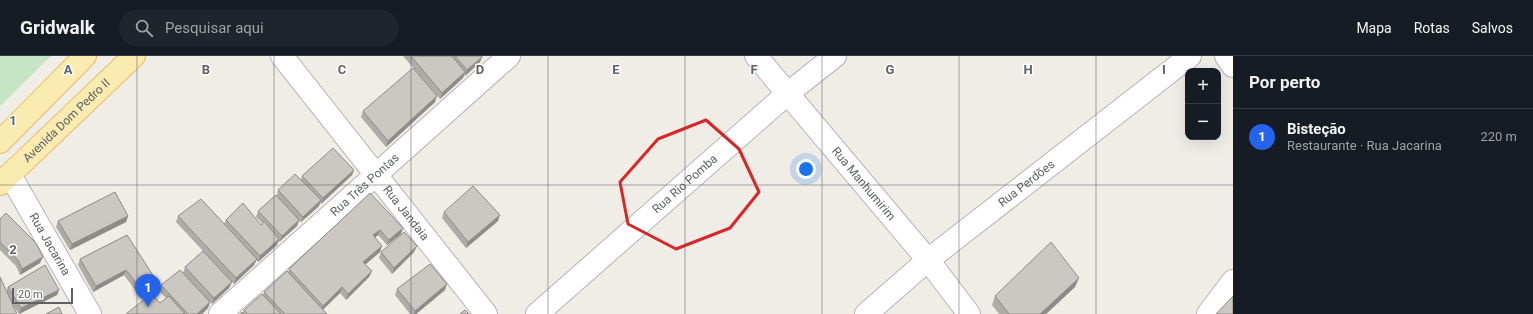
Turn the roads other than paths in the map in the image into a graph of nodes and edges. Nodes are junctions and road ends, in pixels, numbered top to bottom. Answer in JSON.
{"nodes":[{"id":1,"x":85,"y":56,"type":"edge"},
{"id":2,"x":134,"y":56,"type":"edge"},
{"id":3,"x":282,"y":56,"type":"edge"},
{"id":4,"x":509,"y":56,"type":"edge"},
{"id":5,"x":756,"y":56,"type":"edge"},
{"id":6,"x":835,"y":56,"type":"edge"},
{"id":7,"x":1190,"y":56,"type":"edge"},
{"id":8,"x":1226,"y":56,"type":"edge"},
{"id":9,"x":1233,"y":66,"type":"edge"},
{"id":10,"x":787,"y":94,"type":"junction"},
{"id":11,"x":0,"y":142,"type":"edge"},
{"id":12,"x":376,"y":174,"type":"junction"},
{"id":13,"x":5,"y":180,"type":"edge"},
{"id":14,"x":928,"y":260,"type":"junction"},
{"id":15,"x":1233,"y":281,"type":"edge"},
{"id":16,"x":90,"y":314,"type":"edge"},
{"id":17,"x":220,"y":314,"type":"edge"},
{"id":18,"x":486,"y":314,"type":"edge"},
{"id":19,"x":537,"y":314,"type":"edge"},
{"id":20,"x":866,"y":314,"type":"edge"},
{"id":21,"x":969,"y":314,"type":"edge"},
{"id":22,"x":1208,"y":314,"type":"edge"}],
"edges":[{"from":1,"to":11,"type":"main road"},
{"from":2,"to":13,"type":"main road","name":"Avenida Dom Pedro II"},
{"from":3,"to":12,"type":"street","name":"Rua Jandaia"},
{"from":4,"to":12,"type":"street","name":"Rua Três Pontas"},
{"from":5,"to":10,"type":"street","name":"Rua Manhumirim"},
{"from":6,"to":10,"type":"street","name":"Rua Rio Pomba"},
{"from":7,"to":14,"type":"street","name":"Rua Perdões"},
{"from":8,"to":9,"type":"street"},
{"from":10,"to":14,"type":"street","name":"Rua Manhumirim"},
{"from":10,"to":19,"type":"street","name":"Rua Rio Pomba"},
{"from":12,"to":17,"type":"street","name":"Rua Três Pontas"},
{"from":12,"to":18,"type":"street","name":"Rua Jandaia"},
{"from":13,"to":16,"type":"street","name":"Rua Jacarina"},
{"from":14,"to":20,"type":"street","name":"Rua Perdões"},
{"from":14,"to":21,"type":"street","name":"Rua Manhumirim"},
{"from":15,"to":22,"type":"street"}]}
